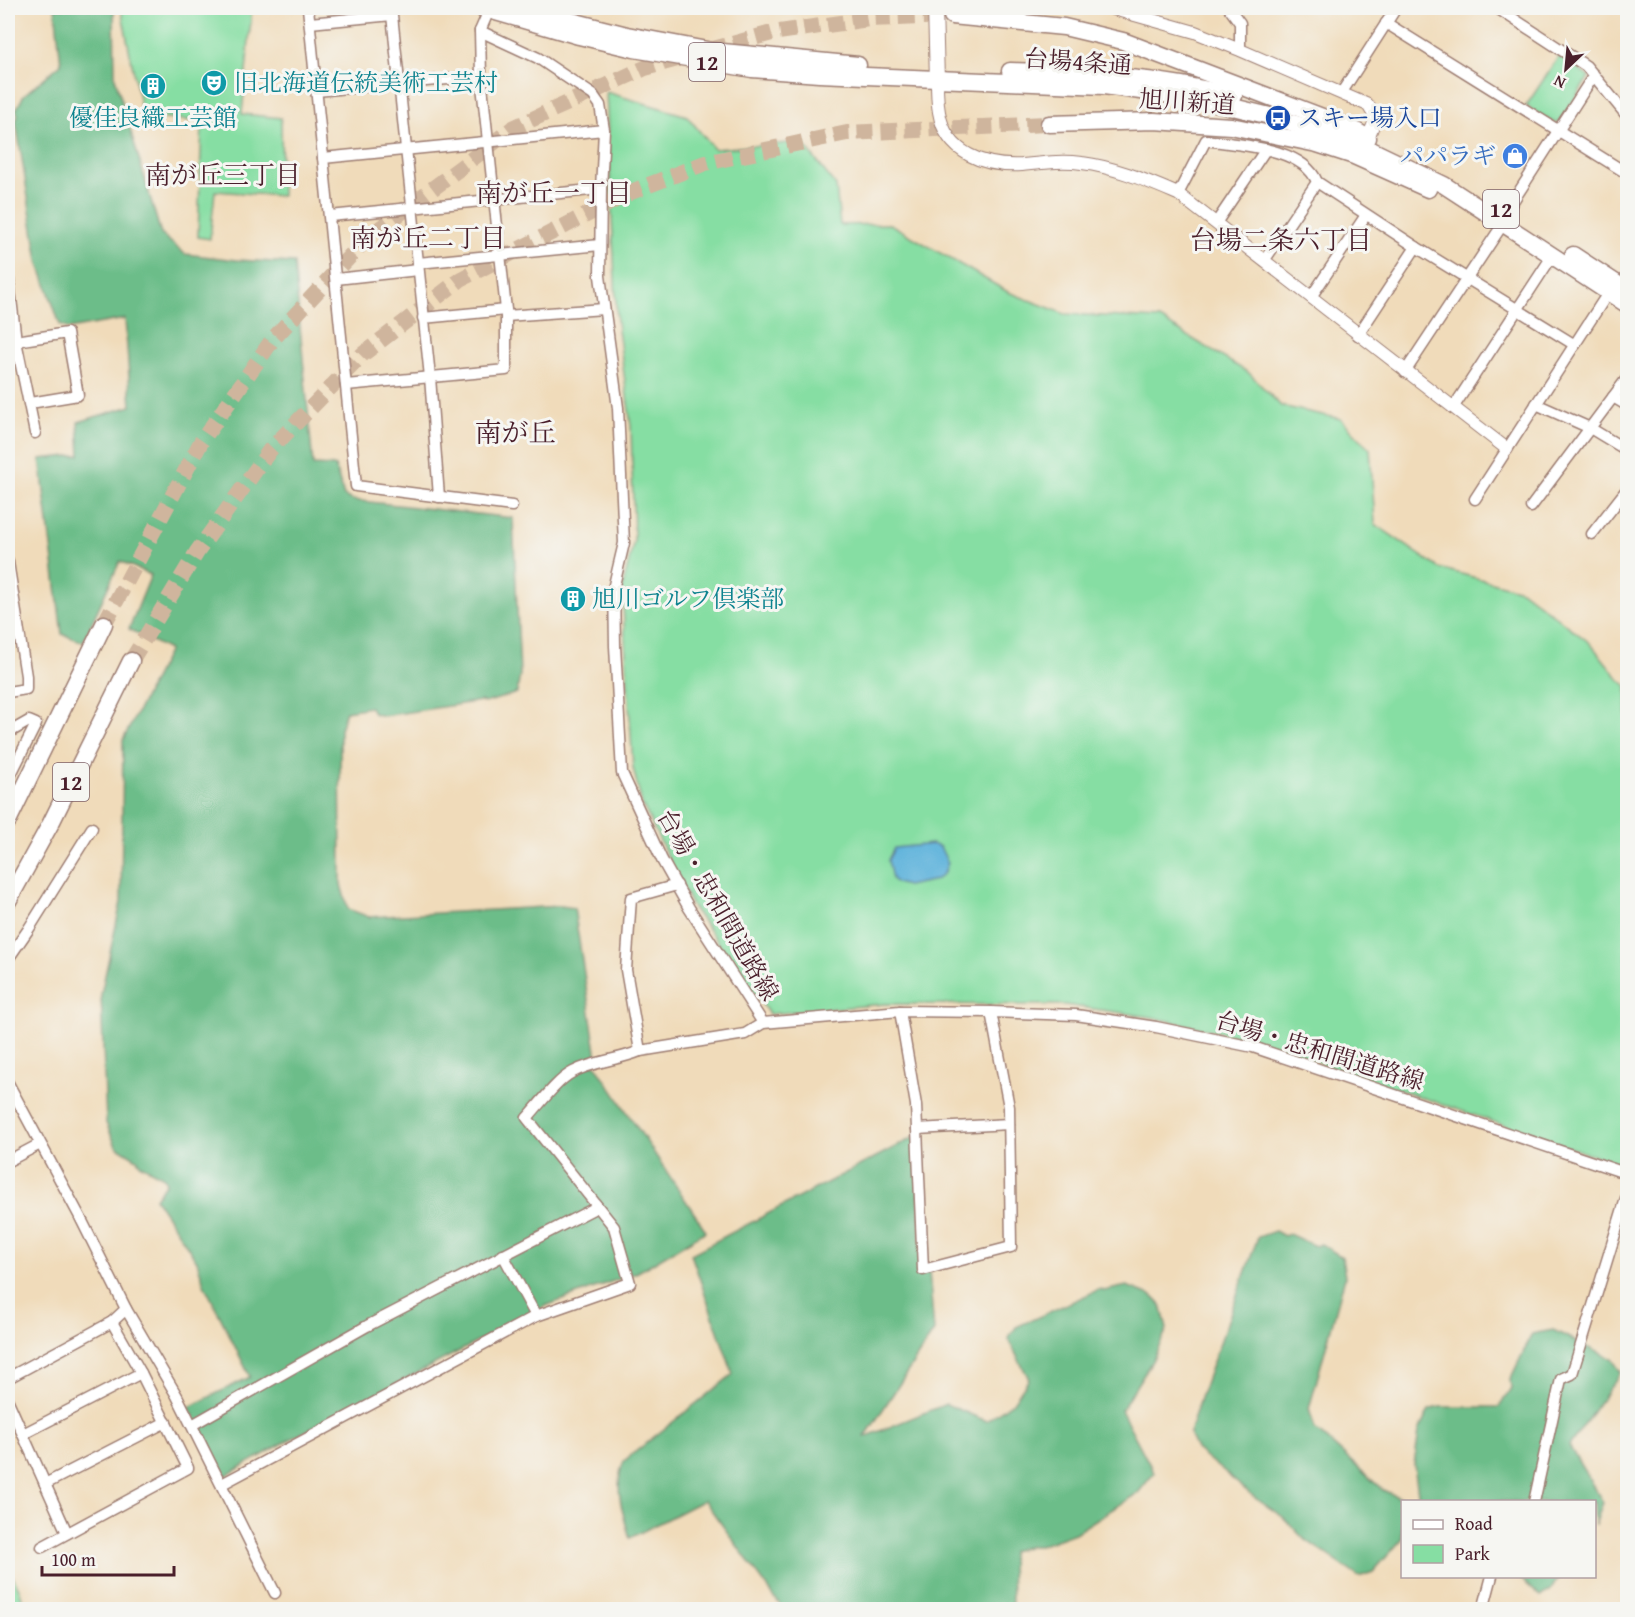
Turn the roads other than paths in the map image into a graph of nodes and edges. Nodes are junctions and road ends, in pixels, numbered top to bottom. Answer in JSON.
{"nodes":[{"id":1,"x":308,"y":8,"type":"edge"},
{"id":2,"x":487,"y":8,"type":"edge"},
{"id":3,"x":520,"y":8,"type":"edge"},
{"id":4,"x":935,"y":8,"type":"edge"},
{"id":5,"x":1110,"y":8,"type":"edge"},
{"id":6,"x":1229,"y":8,"type":"edge"},
{"id":7,"x":1396,"y":8,"type":"edge"},
{"id":8,"x":1497,"y":8,"type":"edge"},
{"id":9,"x":952,"y":16,"type":"tunnel mouth"},
{"id":10,"x":310,"y":23,"type":"junction"},
{"id":11,"x":1386,"y":23,"type":"junction"},
{"id":12,"x":480,"y":31,"type":"junction"},
{"id":13,"x":1240,"y":50,"type":"junction"},
{"id":14,"x":937,"y":74,"type":"junction"},
{"id":15,"x":1594,"y":75,"type":"junction"},
{"id":16,"x":481,"y":76,"type":"junction"},
{"id":17,"x":399,"y":83,"type":"junction"},
{"id":18,"x":316,"y":91,"type":"junction"},
{"id":19,"x":1342,"y":92,"type":"junction"},
{"id":20,"x":1628,"y":117,"type":"edge"},
{"id":21,"x":1049,"y":124,"type":"tunnel mouth"},
{"id":22,"x":604,"y":130,"type":"junction"},
{"id":23,"x":1558,"y":130,"type":"junction"},
{"id":24,"x":489,"y":142,"type":"junction"},
{"id":25,"x":1362,"y":147,"type":"junction"},
{"id":26,"x":1266,"y":149,"type":"junction"},
{"id":27,"x":407,"y":150,"type":"junction"},
{"id":28,"x":323,"y":158,"type":"junction"},
{"id":29,"x":1628,"y":174,"type":"edge"},
{"id":30,"x":1317,"y":182,"type":"junction"},
{"id":31,"x":601,"y":189,"type":"junction"},
{"id":32,"x":1178,"y":194,"type":"junction"},
{"id":33,"x":495,"y":199,"type":"junction"},
{"id":34,"x":412,"y":208,"type":"junction"},
{"id":35,"x":1366,"y":215,"type":"junction"},
{"id":36,"x":330,"y":216,"type":"junction"},
{"id":37,"x":1502,"y":221,"type":"junction"},
{"id":38,"x":1216,"y":223,"type":"junction"},
{"id":39,"x":600,"y":245,"type":"junction"},
{"id":40,"x":1416,"y":247,"type":"junction"},
{"id":41,"x":500,"y":255,"type":"junction"},
{"id":42,"x":1264,"y":261,"type":"junction"},
{"id":43,"x":1549,"y":261,"type":"junction"},
{"id":44,"x":418,"y":267,"type":"junction"},
{"id":45,"x":8,"y":273,"type":"edge"},
{"id":46,"x":1468,"y":278,"type":"junction"},
{"id":47,"x":336,"y":279,"type":"junction"},
{"id":48,"x":1628,"y":291,"type":"edge"},
{"id":49,"x":1608,"y":293,"type":"junction"},
{"id":50,"x":1311,"y":297,"type":"junction"},
{"id":51,"x":1628,"y":304,"type":"edge"},
{"id":52,"x":604,"y":309,"type":"junction"},
{"id":53,"x":1519,"y":311,"type":"junction"},
{"id":54,"x":506,"y":313,"type":"junction"},
{"id":55,"x":423,"y":318,"type":"junction"},
{"id":56,"x":1358,"y":335,"type":"junction"},
{"id":57,"x":16,"y":341,"type":"junction"},
{"id":58,"x":1575,"y":345,"type":"junction"},
{"id":59,"x":1405,"y":372,"type":"junction"},
{"id":60,"x":430,"y":377,"type":"junction"},
{"id":61,"x":1628,"y":377,"type":"edge"},
{"id":62,"x":346,"y":385,"type":"junction"},
{"id":63,"x":1613,"y":397,"type":"junction"},
{"id":64,"x":30,"y":403,"type":"junction"},
{"id":65,"x":1536,"y":404,"type":"junction"},
{"id":66,"x":1628,"y":406,"type":"edge"},
{"id":67,"x":1453,"y":408,"type":"junction"},
{"id":68,"x":1590,"y":428,"type":"junction"},
{"id":69,"x":35,"y":433,"type":"dead end"},
{"id":70,"x":1508,"y":449,"type":"junction"},
{"id":71,"x":1628,"y":451,"type":"edge"},
{"id":72,"x":1628,"y":488,"type":"edge"},
{"id":73,"x":439,"y":497,"type":"junction"},
{"id":74,"x":1475,"y":499,"type":"dead end"},
{"id":75,"x":512,"y":506,"type":"dead end"},
{"id":76,"x":1531,"y":507,"type":"dead end"},
{"id":77,"x":1592,"y":534,"type":"dead end"},
{"id":78,"x":8,"y":562,"type":"edge"},
{"id":79,"x":9,"y":578,"type":"edge"},
{"id":80,"x":104,"y":624,"type":"tunnel mouth"},
{"id":81,"x":131,"y":661,"type":"tunnel mouth"},
{"id":82,"x":8,"y":692,"type":"edge"},
{"id":83,"x":8,"y":733,"type":"edge"},
{"id":84,"x":8,"y":780,"type":"edge"},
{"id":85,"x":8,"y":821,"type":"edge"},
{"id":86,"x":92,"y":828,"type":"dead end"},
{"id":87,"x":677,"y":885,"type":"junction"},
{"id":88,"x":8,"y":901,"type":"edge"},
{"id":89,"x":8,"y":959,"type":"edge"},
{"id":90,"x":900,"y":1011,"type":"junction"},
{"id":91,"x":991,"y":1012,"type":"junction"},
{"id":92,"x":763,"y":1023,"type":"junction"},
{"id":93,"x":640,"y":1051,"type":"junction"},
{"id":94,"x":8,"y":1083,"type":"edge"},
{"id":95,"x":1009,"y":1124,"type":"junction"},
{"id":96,"x":917,"y":1130,"type":"junction"},
{"id":97,"x":40,"y":1144,"type":"junction"},
{"id":98,"x":8,"y":1161,"type":"edge"},
{"id":99,"x":1628,"y":1174,"type":"edge"},
{"id":100,"x":1628,"y":1192,"type":"edge"},
{"id":101,"x":597,"y":1207,"type":"junction"},
{"id":102,"x":503,"y":1256,"type":"junction"},
{"id":103,"x":126,"y":1309,"type":"junction"},
{"id":104,"x":536,"y":1316,"type":"junction"},
{"id":105,"x":112,"y":1322,"type":"junction"},
{"id":106,"x":141,"y":1373,"type":"junction"},
{"id":107,"x":8,"y":1378,"type":"edge"},
{"id":108,"x":8,"y":1401,"type":"edge"},
{"id":109,"x":166,"y":1422,"type":"junction"},
{"id":110,"x":192,"y":1425,"type":"junction"},
{"id":111,"x":23,"y":1434,"type":"junction"},
{"id":112,"x":45,"y":1484,"type":"junction"},
{"id":113,"x":222,"y":1484,"type":"junction"},
{"id":114,"x":1534,"y":1500,"type":"edge"},
{"id":115,"x":67,"y":1533,"type":"junction"},
{"id":116,"x":42,"y":1547,"type":"dead end"},
{"id":117,"x":1491,"y":1578,"type":"edge"},
{"id":118,"x":275,"y":1593,"type":"dead end"},
{"id":119,"x":1483,"y":1610,"type":"edge"}],
"edges":[{"from":1,"to":10,"type":"street"},
{"from":2,"to":12,"type":"street"},
{"from":2,"to":14,"type":"highway","name":"台場4条通","number":"12"},
{"from":3,"to":14,"type":"highway","name":"台場4条通","number":"12"},
{"from":4,"to":14,"type":"main road"},
{"from":5,"to":13,"type":"street"},
{"from":6,"to":13,"type":"street"},
{"from":7,"to":11,"type":"street"},
{"from":8,"to":15,"type":"street"},
{"from":9,"to":25,"type":"highway","name":"旭川新道","number":"12"},
{"from":10,"to":17,"type":"street"},
{"from":10,"to":18,"type":"street"},
{"from":11,"to":19,"type":"street"},
{"from":11,"to":23,"type":"street"},
{"from":12,"to":16,"type":"street"},
{"from":12,"to":22,"type":"street","name":"台場・忠和間道路線"},
{"from":13,"to":19,"type":"street"},
{"from":14,"to":25,"type":"highway","name":"台場4条通","number":"12"},
{"from":14,"to":32,"type":"street"},
{"from":15,"to":20,"type":"street"},
{"from":15,"to":23,"type":"street"},
{"from":16,"to":17,"type":"street"},
{"from":16,"to":24,"type":"street"},
{"from":17,"to":18,"type":"street"},
{"from":17,"to":27,"type":"street"},
{"from":18,"to":28,"type":"street"},
{"from":19,"to":25,"type":"street"},
{"from":21,"to":25,"type":"highway","name":"旭川新道","number":"12"},
{"from":22,"to":24,"type":"street"},
{"from":22,"to":31,"type":"street","name":"台場・忠和間道路線"},
{"from":23,"to":29,"type":"street"},
{"from":23,"to":37,"type":"street"},
{"from":24,"to":27,"type":"street"},
{"from":24,"to":33,"type":"street"},
{"from":25,"to":37,"type":"highway","name":"台場4条通","number":"12"},
{"from":26,"to":30,"type":"street"},
{"from":26,"to":32,"type":"street"},
{"from":26,"to":38,"type":"street"},
{"from":27,"to":28,"type":"street"},
{"from":27,"to":34,"type":"street"},
{"from":28,"to":36,"type":"street"},
{"from":30,"to":35,"type":"street"},
{"from":30,"to":42,"type":"street"},
{"from":31,"to":33,"type":"street"},
{"from":31,"to":39,"type":"street","name":"台場・忠和間道路線"},
{"from":32,"to":38,"type":"street"},
{"from":33,"to":34,"type":"street"},
{"from":33,"to":41,"type":"street"},
{"from":34,"to":36,"type":"street"},
{"from":34,"to":44,"type":"street"},
{"from":35,"to":40,"type":"street"},
{"from":35,"to":50,"type":"street"},
{"from":36,"to":47,"type":"street"},
{"from":37,"to":43,"type":"highway","number":"12"},
{"from":37,"to":46,"type":"street"},
{"from":37,"to":48,"type":"highway","name":"台場4条通","number":"12"},
{"from":37,"to":49,"type":"highway","name":"台場4条通","number":"12"},
{"from":38,"to":42,"type":"street"},
{"from":39,"to":41,"type":"street"},
{"from":39,"to":52,"type":"street","name":"台場・忠和間道路線"},
{"from":40,"to":46,"type":"street"},
{"from":40,"to":56,"type":"street"},
{"from":41,"to":44,"type":"street"},
{"from":41,"to":54,"type":"street"},
{"from":42,"to":50,"type":"street"},
{"from":43,"to":49,"type":"highway","number":"12"},
{"from":43,"to":53,"type":"street"},
{"from":44,"to":47,"type":"street"},
{"from":44,"to":55,"type":"street"},
{"from":45,"to":57,"type":"street"},
{"from":46,"to":53,"type":"street"},
{"from":46,"to":59,"type":"street"},
{"from":47,"to":62,"type":"street"},
{"from":49,"to":51,"type":"highway","name":"台場4条通","number":"12"},
{"from":49,"to":58,"type":"street"},
{"from":50,"to":56,"type":"street"},
{"from":52,"to":54,"type":"street"},
{"from":52,"to":87,"type":"street","name":"台場・忠和間道路線"},
{"from":53,"to":58,"type":"street"},
{"from":53,"to":67,"type":"street"},
{"from":54,"to":55,"type":"street"},
{"from":54,"to":60,"type":"street"},
{"from":55,"to":60,"type":"street"},
{"from":56,"to":59,"type":"street"},
{"from":57,"to":64,"type":"street"},
{"from":57,"to":64,"type":"street"},
{"from":58,"to":65,"type":"street"},
{"from":59,"to":67,"type":"street"},
{"from":60,"to":62,"type":"street"},
{"from":60,"to":73,"type":"street"},
{"from":61,"to":63,"type":"street"},
{"from":62,"to":73,"type":"street"},
{"from":63,"to":66,"type":"street"},
{"from":63,"to":68,"type":"street"},
{"from":64,"to":69,"type":"street"},
{"from":65,"to":68,"type":"street"},
{"from":65,"to":70,"type":"street"},
{"from":67,"to":70,"type":"street"},
{"from":68,"to":71,"type":"street"},
{"from":68,"to":76,"type":"street"},
{"from":70,"to":74,"type":"street"},
{"from":72,"to":77,"type":"street"},
{"from":73,"to":75,"type":"street"},
{"from":78,"to":79,"type":"street"},
{"from":79,"to":82,"type":"street"},
{"from":80,"to":85,"type":"highway","number":"12"},
{"from":81,"to":88,"type":"highway","number":"12"},
{"from":83,"to":84,"type":"street"},
{"from":86,"to":89,"type":"street"},
{"from":87,"to":92,"type":"street","name":"台場・忠和間道路線"},
{"from":87,"to":93,"type":"street"},
{"from":90,"to":91,"type":"street","name":"台場・忠和間道路線"},
{"from":90,"to":92,"type":"street","name":"台場・忠和間道路線"},
{"from":90,"to":96,"type":"street"},
{"from":91,"to":95,"type":"street"},
{"from":91,"to":99,"type":"street","name":"台場・忠和間道路線"},
{"from":92,"to":93,"type":"street"},
{"from":93,"to":101,"type":"street"},
{"from":94,"to":97,"type":"street"},
{"from":95,"to":96,"type":"street"},
{"from":95,"to":96,"type":"street"},
{"from":97,"to":98,"type":"street"},
{"from":97,"to":103,"type":"street"},
{"from":100,"to":114,"type":"street"},
{"from":101,"to":102,"type":"street"},
{"from":101,"to":104,"type":"street"},
{"from":102,"to":104,"type":"street"},
{"from":102,"to":110,"type":"street"},
{"from":103,"to":105,"type":"street"},
{"from":103,"to":110,"type":"street"},
{"from":104,"to":113,"type":"street"},
{"from":105,"to":106,"type":"street"},
{"from":105,"to":107,"type":"street"},
{"from":106,"to":109,"type":"street"},
{"from":106,"to":111,"type":"street"},
{"from":108,"to":111,"type":"street"},
{"from":109,"to":112,"type":"street"},
{"from":109,"to":115,"type":"street"},
{"from":110,"to":113,"type":"street"},
{"from":111,"to":112,"type":"street"},
{"from":112,"to":115,"type":"street"},
{"from":113,"to":118,"type":"street"},
{"from":115,"to":116,"type":"street"},
{"from":117,"to":119,"type":"street"}]}
